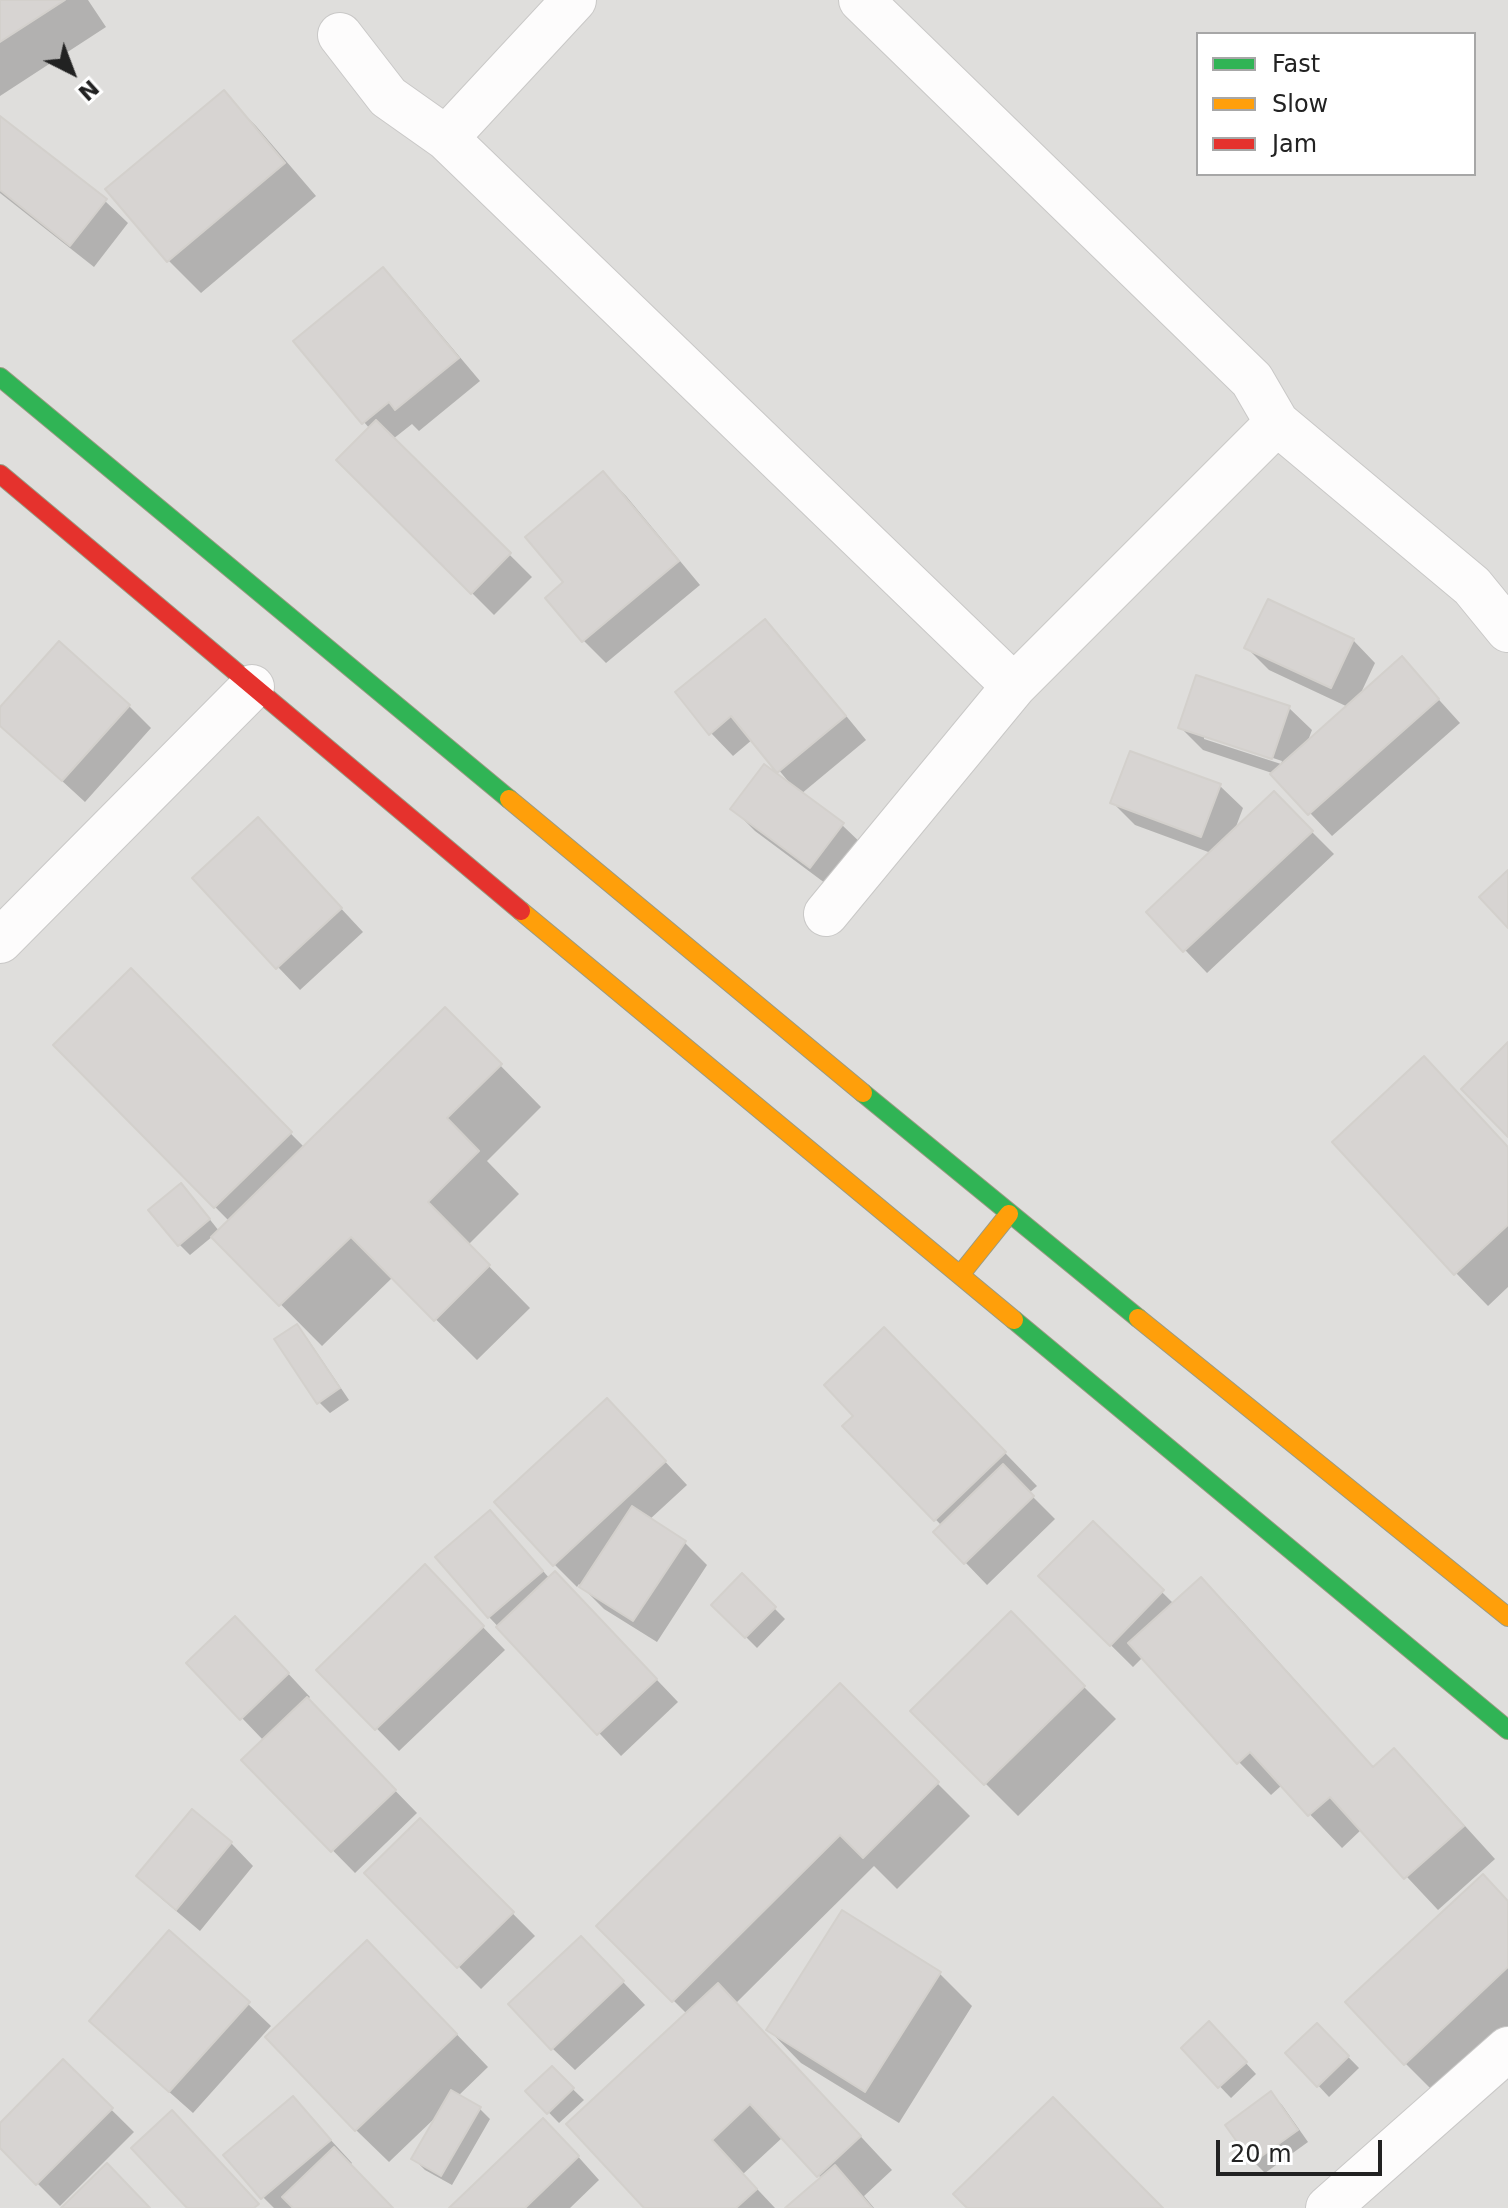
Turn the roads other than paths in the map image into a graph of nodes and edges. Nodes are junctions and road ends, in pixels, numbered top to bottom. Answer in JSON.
{"nodes":[{"id":1,"x":574,"y":0,"type":"edge"},
{"id":2,"x":861,"y":0,"type":"edge"},
{"id":3,"x":340,"y":35,"type":"dead end"},
{"id":4,"x":446,"y":138,"type":"junction"},
{"id":5,"x":0,"y":377,"type":"edge"},
{"id":6,"x":1277,"y":423,"type":"junction"},
{"id":7,"x":0,"y":474,"type":"edge"},
{"id":8,"x":1508,"y":630,"type":"edge"},
{"id":9,"x":1014,"y":686,"type":"junction"},
{"id":10,"x":252,"y":687,"type":"junction"},
{"id":11,"x":826,"y":914,"type":"dead end"},
{"id":12,"x":0,"y":941,"type":"edge"},
{"id":13,"x":1009,"y":1214,"type":"junction"},
{"id":14,"x":960,"y":1275,"type":"junction"},
{"id":15,"x":1508,"y":1617,"type":"edge"},
{"id":16,"x":1508,"y":1730,"type":"edge"},
{"id":17,"x":1508,"y":2049,"type":"edge"},
{"id":18,"x":1328,"y":2208,"type":"edge"}],
"edges":[{"from":1,"to":4,"type":"street"},
{"from":2,"to":6,"type":"street"},
{"from":3,"to":4,"type":"street"},
{"from":4,"to":9,"type":"street"},
{"from":5,"to":13,"type":"street"},
{"from":6,"to":8,"type":"street"},
{"from":6,"to":9,"type":"street"},
{"from":7,"to":10,"type":"street"},
{"from":9,"to":11,"type":"street"},
{"from":10,"to":12,"type":"street"},
{"from":10,"to":14,"type":"street"},
{"from":13,"to":14,"type":"street"},
{"from":13,"to":15,"type":"street"},
{"from":14,"to":16,"type":"street"},
{"from":17,"to":18,"type":"street"}]}
